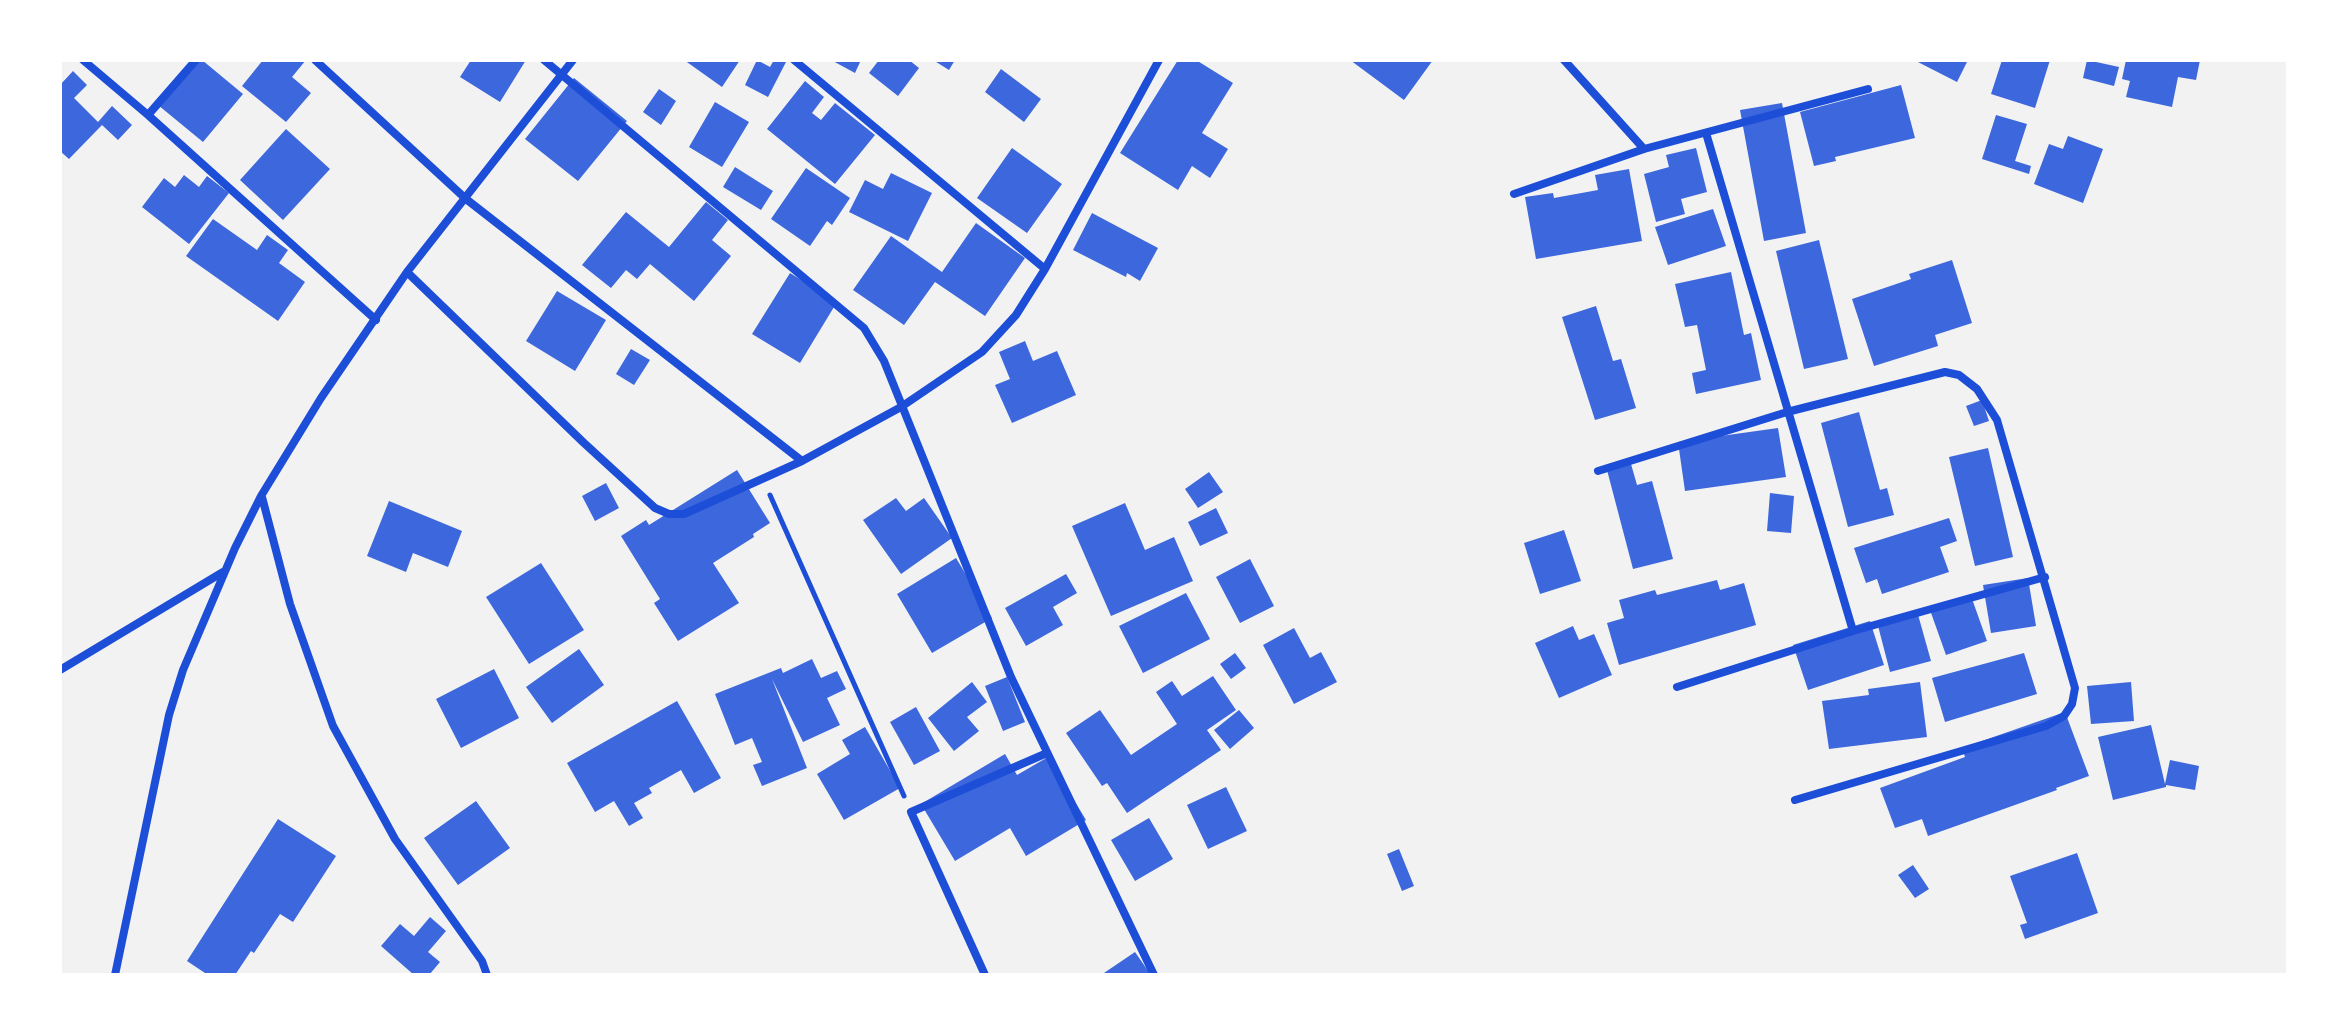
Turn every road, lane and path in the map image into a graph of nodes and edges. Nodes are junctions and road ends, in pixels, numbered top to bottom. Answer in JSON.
{"nodes":[{"id":1,"x":83,"y":60,"type":"edge"},
{"id":2,"x":196,"y":60,"type":"edge"},
{"id":3,"x":315,"y":60,"type":"edge"},
{"id":4,"x":544,"y":60,"type":"edge"},
{"id":5,"x":573,"y":60,"type":"edge"},
{"id":6,"x":794,"y":60,"type":"edge"},
{"id":7,"x":1159,"y":60,"type":"edge"},
{"id":8,"x":1564,"y":60,"type":"edge"},
{"id":9,"x":560,"y":74,"type":"junction"},
{"id":10,"x":1868,"y":89,"type":"dead end"},
{"id":11,"x":148,"y":115,"type":"junction"},
{"id":12,"x":1706,"y":133,"type":"junction"},
{"id":13,"x":1644,"y":149,"type":"junction"},
{"id":14,"x":1514,"y":194,"type":"dead end"},
{"id":15,"x":466,"y":199,"type":"junction"},
{"id":16,"x":1045,"y":269,"type":"junction"},
{"id":17,"x":407,"y":272,"type":"junction"},
{"id":18,"x":376,"y":320,"type":"junction"},
{"id":19,"x":901,"y":407,"type":"junction"},
{"id":20,"x":1787,"y":412,"type":"junction"},
{"id":21,"x":802,"y":461,"type":"junction"},
{"id":22,"x":1598,"y":471,"type":"dead end"},
{"id":23,"x":763,"y":479,"type":"junction"},
{"id":24,"x":261,"y":496,"type":"junction"},
{"id":25,"x":224,"y":571,"type":"junction"},
{"id":26,"x":2045,"y":577,"type":"junction"},
{"id":27,"x":1853,"y":631,"type":"junction"},
{"id":28,"x":60,"y":670,"type":"edge"},
{"id":29,"x":1677,"y":687,"type":"dead end"},
{"id":30,"x":1047,"y":753,"type":"junction"},
{"id":31,"x":1795,"y":800,"type":"dead end"},
{"id":32,"x":911,"y":812,"type":"junction"},
{"id":33,"x":115,"y":975,"type":"edge"},
{"id":34,"x":487,"y":975,"type":"edge"},
{"id":35,"x":985,"y":975,"type":"edge"},
{"id":36,"x":1154,"y":975,"type":"edge"}],
"edges":[{"from":1,"to":11,"type":"street"},
{"from":2,"to":11,"type":"street"},
{"from":3,"to":15,"type":"street"},
{"from":4,"to":9,"type":"street"},
{"from":5,"to":9,"type":"street"},
{"from":6,"to":16,"type":"street"},
{"from":7,"to":16,"type":"street"},
{"from":8,"to":13,"type":"street"},
{"from":9,"to":15,"type":"street"},
{"from":9,"to":19,"type":"street"},
{"from":10,"to":12,"type":"street"},
{"from":11,"to":18,"type":"street"},
{"from":12,"to":13,"type":"street"},
{"from":12,"to":20,"type":"street"},
{"from":13,"to":14,"type":"street"},
{"from":15,"to":17,"type":"street"},
{"from":15,"to":21,"type":"street"},
{"from":16,"to":19,"type":"street"},
{"from":17,"to":18,"type":"street"},
{"from":17,"to":23,"type":"street"},
{"from":18,"to":24,"type":"street"},
{"from":19,"to":21,"type":"street"},
{"from":19,"to":30,"type":"street"},
{"from":20,"to":22,"type":"street"},
{"from":20,"to":26,"type":"street"},
{"from":20,"to":27,"type":"street"},
{"from":21,"to":23,"type":"street"},
{"from":23,"to":32,"type":"path"},
{"from":24,"to":25,"type":"street"},
{"from":24,"to":34,"type":"street"},
{"from":25,"to":28,"type":"street"},
{"from":25,"to":33,"type":"street"},
{"from":26,"to":27,"type":"street"},
{"from":26,"to":31,"type":"street"},
{"from":27,"to":29,"type":"street"},
{"from":30,"to":32,"type":"street"},
{"from":30,"to":36,"type":"street"},
{"from":32,"to":35,"type":"street"}]}
